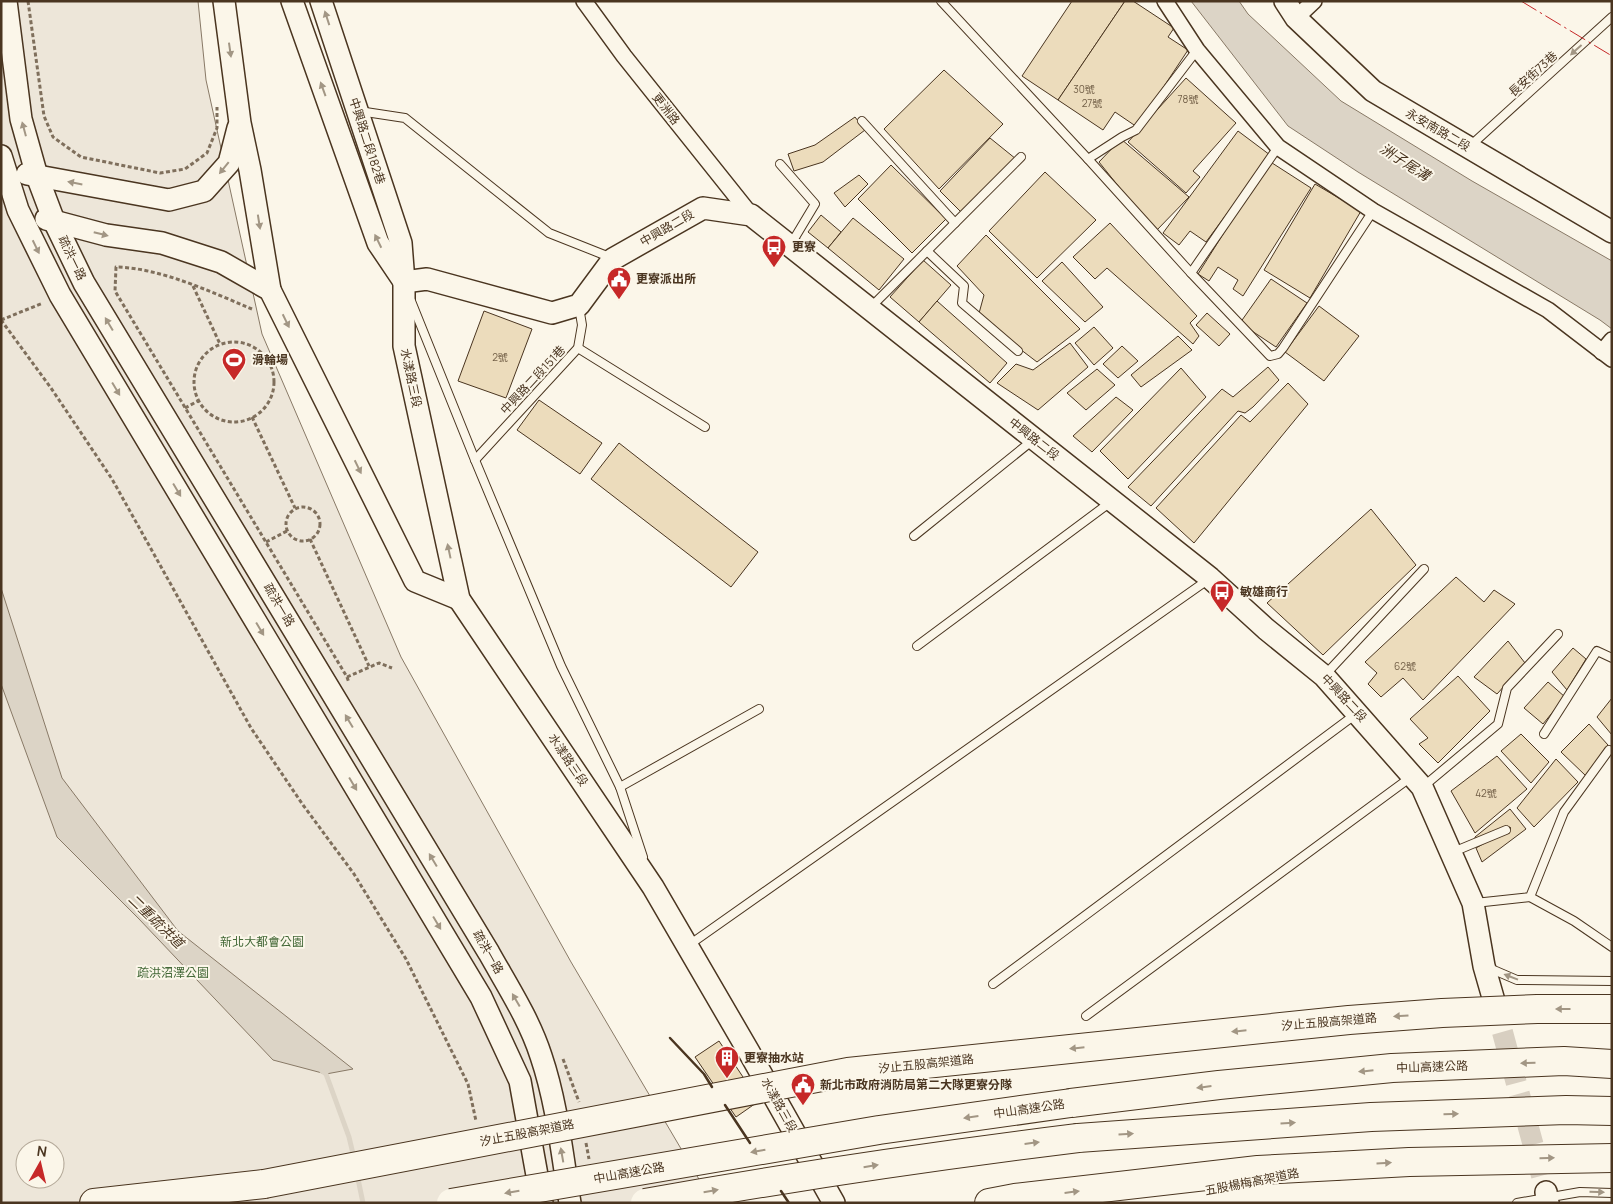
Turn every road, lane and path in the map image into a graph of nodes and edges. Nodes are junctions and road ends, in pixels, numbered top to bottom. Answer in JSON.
{"nodes":[{"id":1,"x":6,"y":1,"type":"edge"},
{"id":2,"x":28,"y":1,"type":"edge"},
{"id":3,"x":224,"y":1,"type":"edge"},
{"id":4,"x":292,"y":1,"type":"edge"},
{"id":5,"x":321,"y":1,"type":"edge"},
{"id":6,"x":584,"y":1,"type":"edge"},
{"id":7,"x":941,"y":1,"type":"edge"},
{"id":8,"x":1165,"y":1,"type":"edge"},
{"id":9,"x":1314,"y":1,"type":"edge"},
{"id":10,"x":1291,"y":9,"type":"edge"},
{"id":11,"x":1612,"y":17,"type":"edge"},
{"id":12,"x":1197,"y":50,"type":"junction"},
{"id":13,"x":218,"y":105,"type":"dead end"},
{"id":14,"x":357,"y":110,"type":"junction"},
{"id":15,"x":862,"y":121,"type":"dead end"},
{"id":16,"x":240,"y":123,"type":"junction"},
{"id":17,"x":1278,"y":147,"type":"junction"},
{"id":18,"x":1468,"y":147,"type":"junction"},
{"id":19,"x":1020,"y":157,"type":"dead end"},
{"id":20,"x":1088,"y":159,"type":"junction"},
{"id":21,"x":780,"y":164,"type":"dead end"},
{"id":22,"x":2,"y":165,"type":"edge"},
{"id":23,"x":37,"y":176,"type":"junction"},
{"id":24,"x":10,"y":205,"type":"edge"},
{"id":25,"x":1372,"y":211,"type":"junction"},
{"id":26,"x":751,"y":215,"type":"junction"},
{"id":27,"x":54,"y":221,"type":"junction"},
{"id":28,"x":955,"y":223,"type":"junction"},
{"id":29,"x":1612,"y":232,"type":"edge"},
{"id":30,"x":790,"y":246,"type":"junction"},
{"id":31,"x":927,"y":251,"type":"junction"},
{"id":32,"x":613,"y":259,"type":"junction"},
{"id":33,"x":116,"y":266,"type":"dead end"},
{"id":34,"x":1191,"y":273,"type":"junction"},
{"id":35,"x":404,"y":282,"type":"junction"},
{"id":36,"x":192,"y":285,"type":"junction"},
{"id":37,"x":270,"y":290,"type":"junction"},
{"id":38,"x":46,"y":302,"type":"dead end"},
{"id":39,"x":579,"y":305,"type":"junction"},
{"id":40,"x":252,"y":309,"type":"dead end"},
{"id":41,"x":870,"y":309,"type":"junction"},
{"id":42,"x":1,"y":320,"type":"edge"},
{"id":43,"x":220,"y":344,"type":"junction"},
{"id":44,"x":578,"y":348,"type":"junction"},
{"id":45,"x":1609,"y":350,"type":"edge"},
{"id":46,"x":1018,"y":351,"type":"dead end"},
{"id":47,"x":198,"y":400,"type":"junction"},
{"id":48,"x":185,"y":408,"type":"dead end"},
{"id":49,"x":252,"y":417,"type":"junction"},
{"id":50,"x":705,"y":427,"type":"dead end"},
{"id":51,"x":1034,"y":439,"type":"junction"},
{"id":52,"x":475,"y":460,"type":"junction"},
{"id":53,"x":1112,"y":501,"type":"junction"},
{"id":54,"x":296,"y":508,"type":"junction"},
{"id":55,"x":287,"y":531,"type":"junction"},
{"id":56,"x":914,"y":536,"type":"dead end"},
{"id":57,"x":310,"y":539,"type":"junction"},
{"id":58,"x":266,"y":542,"type":"dead end"},
{"id":59,"x":1424,"y":569,"type":"dead end"},
{"id":60,"x":1210,"y":578,"type":"junction"},
{"id":61,"x":459,"y":599,"type":"junction"},
{"id":62,"x":1558,"y":634,"type":"dead end"},
{"id":63,"x":917,"y":646,"type":"dead end"},
{"id":64,"x":1612,"y":658,"type":"edge"},
{"id":65,"x":370,"y":666,"type":"junction"},
{"id":66,"x":392,"y":668,"type":"dead end"},
{"id":67,"x":1324,"y":676,"type":"junction"},
{"id":68,"x":347,"y":677,"type":"dead end"},
{"id":69,"x":759,"y":708,"type":"dead end"},
{"id":70,"x":1357,"y":713,"type":"junction"},
{"id":71,"x":1544,"y":734,"type":"dead end"},
{"id":72,"x":1609,"y":750,"type":"dead end"},
{"id":73,"x":1418,"y":781,"type":"junction"},
{"id":74,"x":620,"y":787,"type":"junction"},
{"id":75,"x":1506,"y":830,"type":"dead end"},
{"id":76,"x":1452,"y":853,"type":"junction"},
{"id":77,"x":652,"y":887,"type":"junction"},
{"id":78,"x":1530,"y":897,"type":"junction"},
{"id":79,"x":1473,"y":903,"type":"junction"},
{"id":80,"x":687,"y":946,"type":"junction"},
{"id":81,"x":1612,"y":947,"type":"edge"},
{"id":82,"x":1484,"y":966,"type":"junction"},
{"id":83,"x":1612,"y":980,"type":"edge"},
{"id":84,"x":994,"y":984,"type":"dead end"},
{"id":85,"x":1494,"y":1001,"type":"tunnel mouth"},
{"id":86,"x":1612,"y":1009,"type":"edge"},
{"id":87,"x":1086,"y":1016,"type":"dead end"},
{"id":88,"x":1612,"y":1064,"type":"edge"},
{"id":89,"x":579,"y":1100,"type":"dead end"},
{"id":90,"x":580,"y":1109,"type":"dead end"},
{"id":91,"x":1612,"y":1111,"type":"edge"},
{"id":92,"x":478,"y":1130,"type":"dead end"},
{"id":93,"x":585,"y":1137,"type":"dead end"},
{"id":94,"x":1612,"y":1158,"type":"edge"},
{"id":95,"x":590,"y":1165,"type":"dead end"},
{"id":96,"x":1336,"y":1166,"type":"junction"},
{"id":97,"x":264,"y":1184,"type":"junction"},
{"id":98,"x":1612,"y":1193,"type":"edge"},
{"id":99,"x":1547,"y":1197,"type":"edge"},
{"id":100,"x":94,"y":1203,"type":"edge"},
{"id":101,"x":161,"y":1203,"type":"edge"},
{"id":102,"x":451,"y":1203,"type":"edge"},
{"id":103,"x":542,"y":1203,"type":"edge"},
{"id":104,"x":570,"y":1203,"type":"edge"},
{"id":105,"x":646,"y":1203,"type":"edge"},
{"id":106,"x":834,"y":1203,"type":"edge"},
{"id":107,"x":989,"y":1203,"type":"edge"},
{"id":108,"x":1138,"y":1203,"type":"edge"},
{"id":109,"x":1517,"y":1203,"type":"edge"}],
"edges":[{"from":23,"to":1,"type":"street","name":"疏洪一路","one_way":true},
{"from":2,"to":13,"type":"path"},
{"from":3,"to":16,"type":"street","one_way":true},
{"from":35,"to":4,"type":"street","one_way":true},
{"from":14,"to":5,"type":"street","name":"中興路二段182巷","one_way":true},
{"from":6,"to":26,"type":"street","name":"更洲路"},
{"from":7,"to":20,"type":"lane"},
{"from":8,"to":12,"type":"street"},
{"from":9,"to":10,"type":"street"},
{"from":10,"to":18,"type":"street","name":"永安南路二段"},
{"from":11,"to":18,"type":"lane","name":"長安街73巷","one_way":true},
{"from":12,"to":17,"type":"street"},
{"from":12,"to":20,"type":"lane"},
{"from":14,"to":32,"type":"lane"},
{"from":14,"to":35,"type":"street","name":"中興路二段182巷"},
{"from":15,"to":28,"type":"lane"},
{"from":16,"to":23,"type":"street","one_way":true},
{"from":16,"to":37,"type":"street","one_way":true},
{"from":17,"to":25,"type":"street"},
{"from":17,"to":34,"type":"lane"},
{"from":18,"to":29,"type":"street","name":"永安南路二段"},
{"from":19,"to":28,"type":"lane"},
{"from":20,"to":34,"type":"lane"},
{"from":21,"to":30,"type":"lane"},
{"from":22,"to":23,"type":"street"},
{"from":22,"to":24,"type":"street"},
{"from":23,"to":27,"type":"street","name":"疏洪一路"},
{"from":24,"to":27,"type":"street"},
{"from":24,"to":103,"type":"street","one_way":true},
{"from":25,"to":34,"type":"lane"},
{"from":25,"to":45,"type":"street"},
{"from":26,"to":30,"type":"street","name":"中興路二段"},
{"from":26,"to":32,"type":"street","name":"中興路二段"},
{"from":27,"to":37,"type":"street","one_way":true},
{"from":104,"to":27,"type":"street","name":"疏洪一路","one_way":true},
{"from":28,"to":31,"type":"lane"},
{"from":30,"to":41,"type":"street","name":"中興路二段"},
{"from":31,"to":41,"type":"lane"},
{"from":31,"to":46,"type":"lane"},
{"from":32,"to":39,"type":"street","name":"中興路二段"},
{"from":33,"to":36,"type":"path"},
{"from":35,"to":39,"type":"street"},
{"from":35,"to":52,"type":"lane"},
{"from":61,"to":35,"type":"street","name":"水漾路三段","one_way":true},
{"from":36,"to":40,"type":"path"},
{"from":36,"to":43,"type":"path"},
{"from":37,"to":61,"type":"street","one_way":true},
{"from":38,"to":42,"type":"path"},
{"from":39,"to":44,"type":"lane","name":"中興路二段151巷"},
{"from":41,"to":51,"type":"street","name":"中興路二段"},
{"from":42,"to":92,"type":"path"},
{"from":43,"to":47,"type":"path"},
{"from":43,"to":49,"type":"path"},
{"from":44,"to":50,"type":"lane"},
{"from":44,"to":52,"type":"lane","name":"中興路二段151巷"},
{"from":47,"to":48,"type":"path"},
{"from":47,"to":49,"type":"path"},
{"from":49,"to":54,"type":"path"},
{"from":51,"to":53,"type":"street","name":"中興路二段"},
{"from":51,"to":56,"type":"lane"},
{"from":52,"to":74,"type":"lane"},
{"from":53,"to":60,"type":"street","name":"中興路二段"},
{"from":53,"to":63,"type":"lane"},
{"from":54,"to":55,"type":"path"},
{"from":54,"to":57,"type":"path"},
{"from":55,"to":57,"type":"path"},
{"from":55,"to":58,"type":"path"},
{"from":57,"to":65,"type":"path"},
{"from":59,"to":67,"type":"lane"},
{"from":60,"to":67,"type":"street","name":"中興路二段"},
{"from":60,"to":80,"type":"lane"},
{"from":61,"to":77,"type":"street","name":"水漾路三段"},
{"from":62,"to":73,"type":"lane"},
{"from":64,"to":71,"type":"lane"},
{"from":65,"to":66,"type":"path"},
{"from":65,"to":68,"type":"path"},
{"from":67,"to":70,"type":"street","name":"中興路二段"},
{"from":69,"to":74,"type":"lane"},
{"from":70,"to":73,"type":"street","name":"中興路二段"},
{"from":70,"to":84,"type":"lane"},
{"from":72,"to":78,"type":"lane"},
{"from":73,"to":76,"type":"street","name":"中興路二段"},
{"from":73,"to":87,"type":"lane"},
{"from":74,"to":77,"type":"lane"},
{"from":75,"to":76,"type":"lane"},
{"from":76,"to":79,"type":"street","name":"中興路二段"},
{"from":77,"to":80,"type":"street","name":"水漾路三段"},
{"from":78,"to":79,"type":"lane"},
{"from":78,"to":81,"type":"lane"},
{"from":79,"to":82,"type":"street","name":"中興路二段"},
{"from":80,"to":106,"type":"street","name":"水漾路三段"},
{"from":83,"to":82,"type":"lane","one_way":true},
{"from":82,"to":85,"type":"street","name":"中興路二段"},
{"from":86,"to":97,"type":"highway","name":"汐止五股高架道路","one_way":true,"bridge":true},
{"from":88,"to":102,"type":"highway","name":"中山高速公路","one_way":true,"bridge":true},
{"from":89,"to":90,"type":"path"},
{"from":105,"to":91,"type":"highway","one_way":true,"bridge":true},
{"from":93,"to":95,"type":"path"},
{"from":96,"to":94,"type":"highway","one_way":true,"bridge":true},
{"from":107,"to":96,"type":"highway","one_way":true},
{"from":96,"to":108,"type":"highway","name":"五股楊梅高架道路"},
{"from":97,"to":100,"type":"highway"},
{"from":97,"to":101,"type":"highway","name":"汐止五股高架道路"},
{"from":99,"to":98,"type":"lane","one_way":true},
{"from":99,"to":109,"type":"lane"}]}
